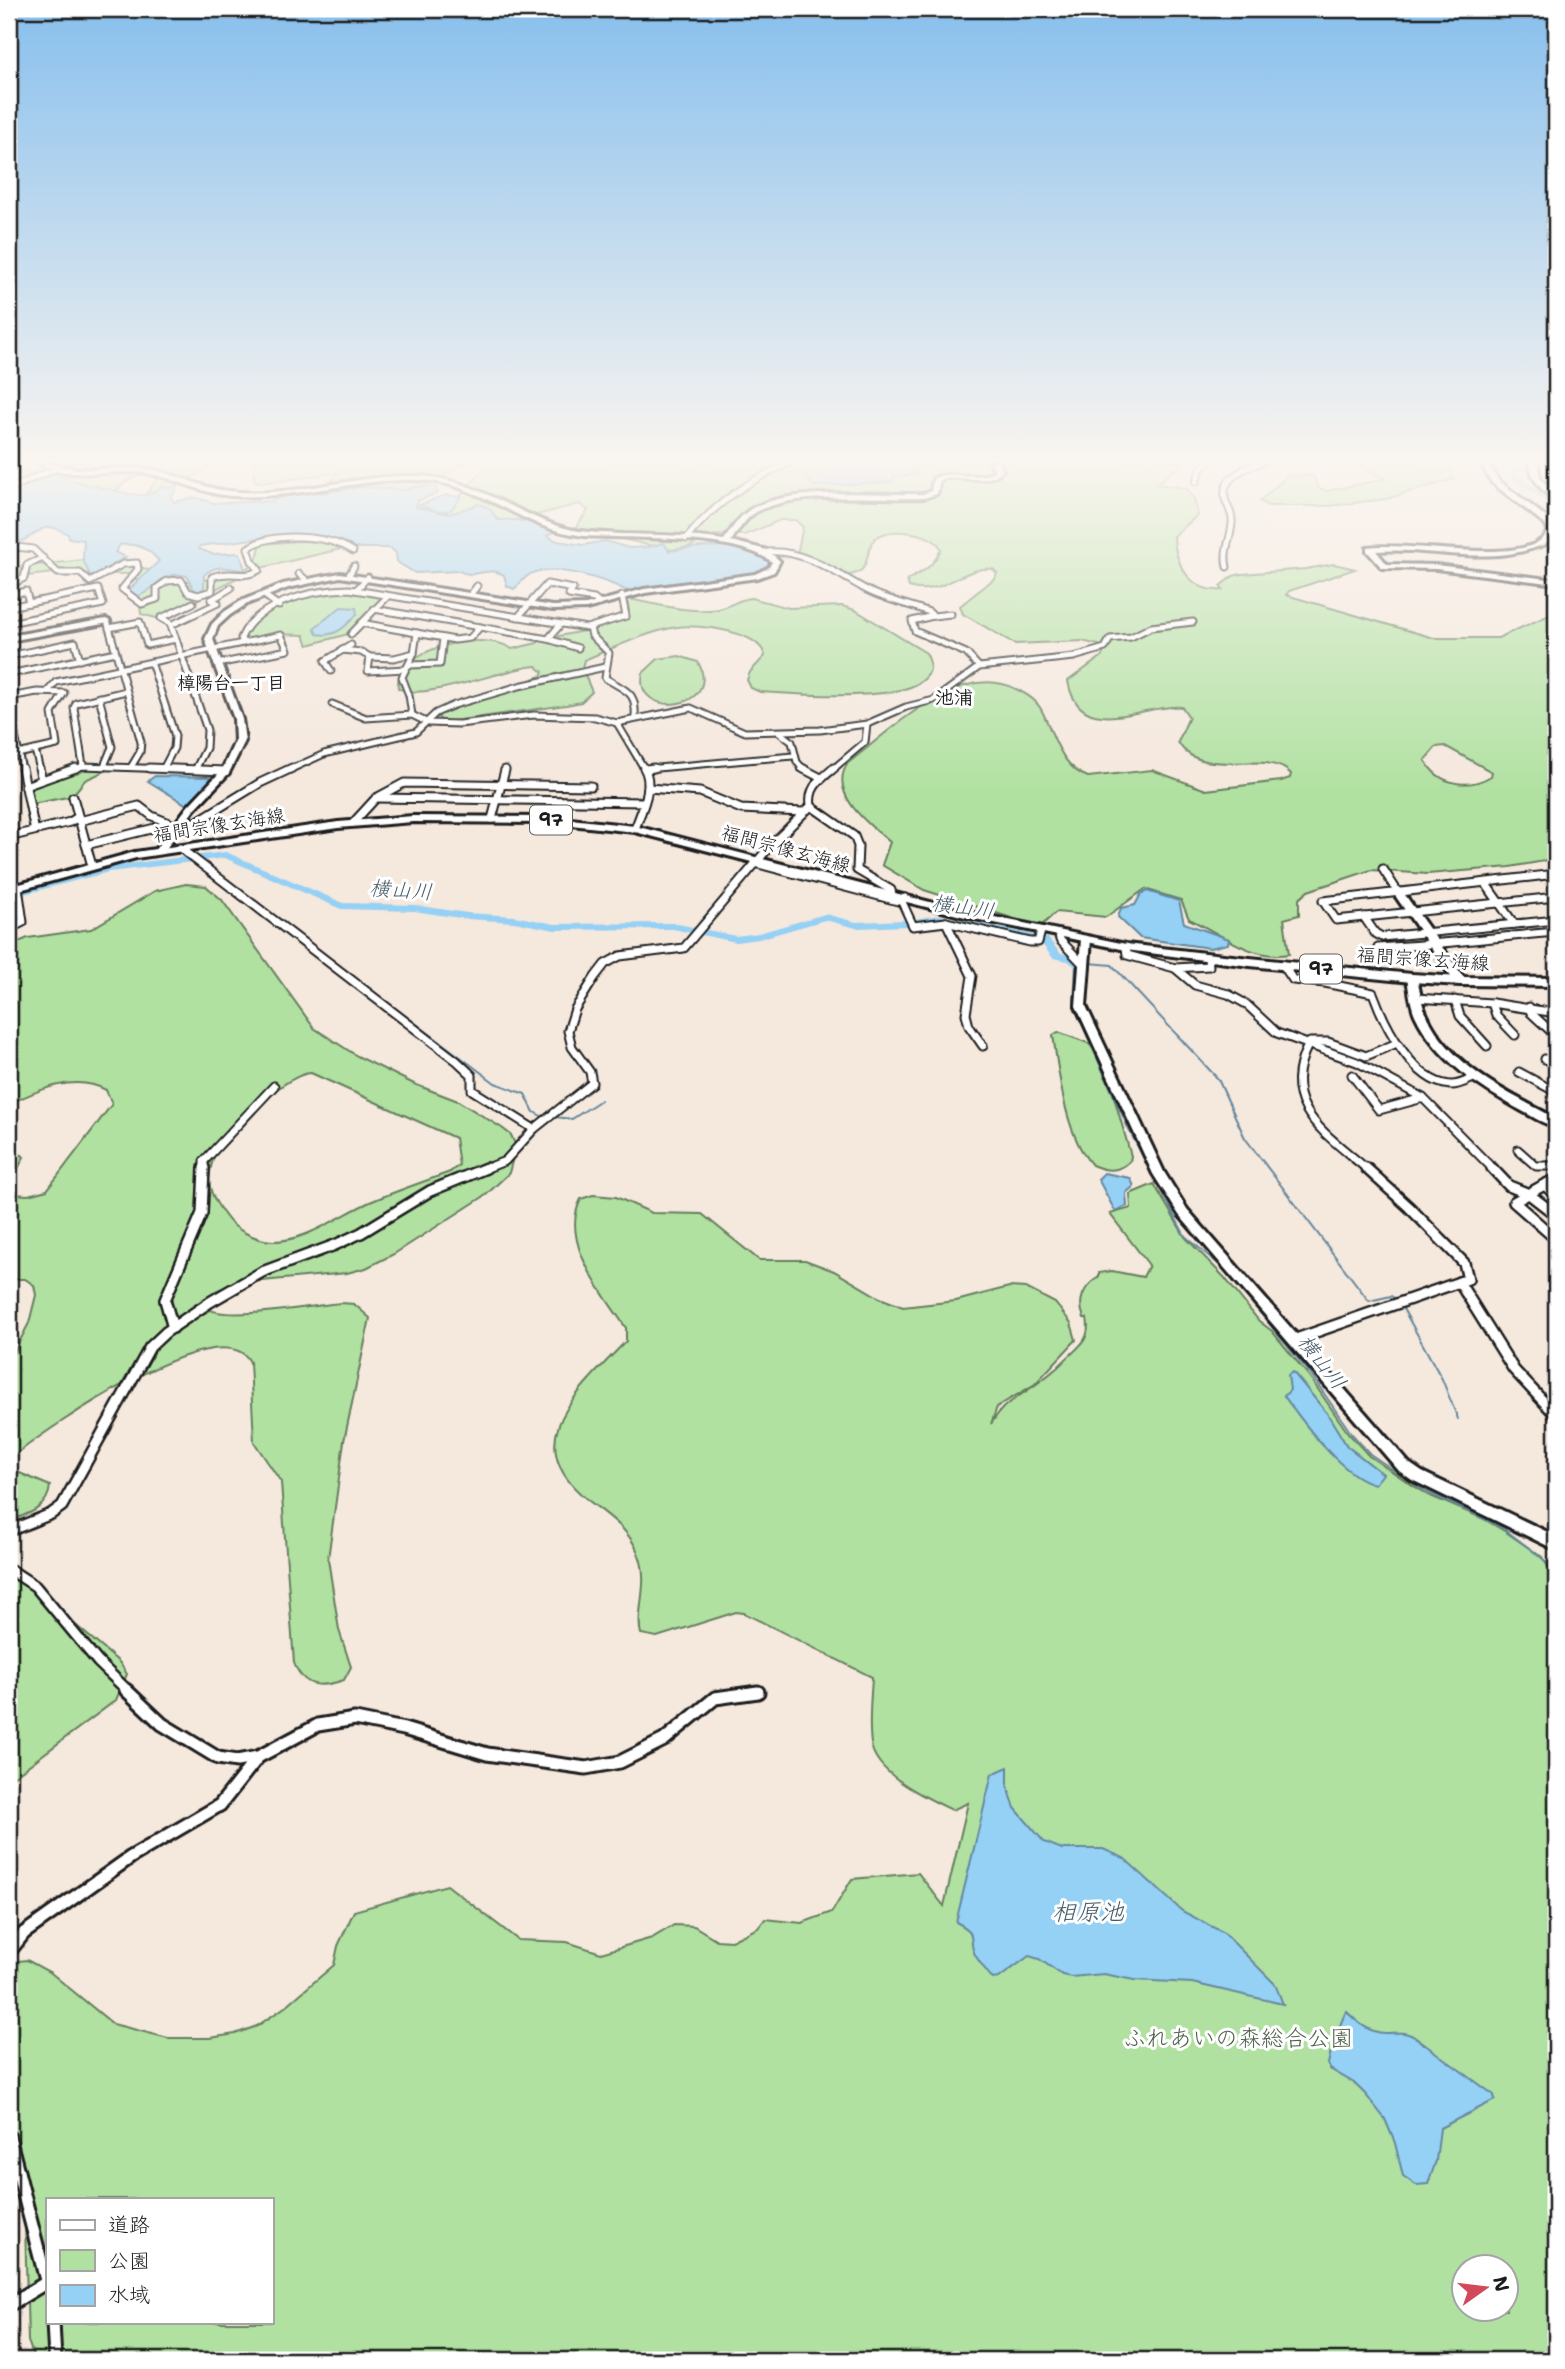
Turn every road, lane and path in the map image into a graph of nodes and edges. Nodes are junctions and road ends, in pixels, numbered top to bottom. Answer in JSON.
{"nodes":[{"id":1,"x":24,"y":573,"type":"edge"},
{"id":2,"x":58,"y":573,"type":"edge"},
{"id":3,"x":110,"y":573,"type":"edge"},
{"id":4,"x":135,"y":573,"type":"edge"},
{"id":5,"x":218,"y":573,"type":"edge"},
{"id":6,"x":334,"y":573,"type":"edge"},
{"id":7,"x":363,"y":573,"type":"edge"},
{"id":8,"x":765,"y":573,"type":"edge"},
{"id":9,"x":839,"y":573,"type":"edge"},
{"id":10,"x":1480,"y":573,"type":"edge"},
{"id":11,"x":369,"y":574,"type":"junction"},
{"id":12,"x":1556,"y":582,"type":"edge"},
{"id":13,"x":9,"y":586,"type":"edge"},
{"id":14,"x":231,"y":587,"type":"dead end"},
{"id":15,"x":356,"y":590,"type":"junction"},
{"id":16,"x":456,"y":592,"type":"junction"},
{"id":17,"x":9,"y":595,"type":"edge"},
{"id":18,"x":264,"y":595,"type":"junction"},
{"id":19,"x":388,"y":596,"type":"junction"},
{"id":20,"x":622,"y":596,"type":"junction"},
{"id":21,"x":37,"y":601,"type":"junction"},
{"id":22,"x":29,"y":603,"type":"junction"},
{"id":23,"x":599,"y":603,"type":"junction"},
{"id":24,"x":530,"y":604,"type":"junction"},
{"id":25,"x":444,"y":605,"type":"junction"},
{"id":26,"x":279,"y":606,"type":"junction"},
{"id":27,"x":9,"y":607,"type":"edge"},
{"id":28,"x":374,"y":609,"type":"junction"},
{"id":29,"x":469,"y":609,"type":"junction"},
{"id":30,"x":205,"y":610,"type":"junction"},
{"id":31,"x":951,"y":614,"type":"dead end"},
{"id":32,"x":41,"y":616,"type":"junction"},
{"id":33,"x":933,"y":616,"type":"junction"},
{"id":34,"x":518,"y":617,"type":"junction"},
{"id":35,"x":10,"y":622,"type":"edge"},
{"id":36,"x":1193,"y":622,"type":"dead end"},
{"id":37,"x":456,"y":623,"type":"junction"},
{"id":38,"x":107,"y":624,"type":"junction"},
{"id":39,"x":361,"y":624,"type":"junction"},
{"id":40,"x":171,"y":625,"type":"junction"},
{"id":41,"x":561,"y":625,"type":"junction"},
{"id":42,"x":480,"y":627,"type":"junction"},
{"id":43,"x":590,"y":628,"type":"junction"},
{"id":44,"x":417,"y":633,"type":"junction"},
{"id":45,"x":351,"y":634,"type":"dead end"},
{"id":46,"x":443,"y":638,"type":"junction"},
{"id":47,"x":12,"y":639,"type":"edge"},
{"id":48,"x":176,"y":639,"type":"junction"},
{"id":49,"x":548,"y":639,"type":"junction"},
{"id":50,"x":243,"y":643,"type":"junction"},
{"id":51,"x":351,"y":645,"type":"dead end"},
{"id":52,"x":578,"y":648,"type":"dead end"},
{"id":53,"x":212,"y":650,"type":"junction"},
{"id":54,"x":342,"y":650,"type":"junction"},
{"id":55,"x":116,"y":652,"type":"junction"},
{"id":56,"x":414,"y":653,"type":"junction"},
{"id":57,"x":9,"y":656,"type":"edge"},
{"id":58,"x":182,"y":656,"type":"junction"},
{"id":59,"x":370,"y":657,"type":"junction"},
{"id":60,"x":80,"y":660,"type":"junction"},
{"id":61,"x":151,"y":662,"type":"junction"},
{"id":62,"x":217,"y":664,"type":"junction"},
{"id":63,"x":407,"y":667,"type":"junction"},
{"id":64,"x":606,"y":667,"type":"junction"},
{"id":65,"x":979,"y":667,"type":"junction"},
{"id":66,"x":121,"y":668,"type":"junction"},
{"id":67,"x":331,"y":671,"type":"dead end"},
{"id":68,"x":9,"y":674,"type":"edge"},
{"id":69,"x":126,"y":691,"type":"junction"},
{"id":70,"x":47,"y":692,"type":"junction"},
{"id":71,"x":9,"y":697,"type":"edge"},
{"id":72,"x":99,"y":697,"type":"junction"},
{"id":73,"x":332,"y":704,"type":"dead end"},
{"id":74,"x":9,"y":706,"type":"edge"},
{"id":75,"x":412,"y":715,"type":"junction"},
{"id":76,"x":635,"y":718,"type":"junction"},
{"id":77,"x":428,"y":723,"type":"junction"},
{"id":78,"x":617,"y":723,"type":"junction"},
{"id":79,"x":867,"y":724,"type":"junction"},
{"id":80,"x":779,"y":732,"type":"junction"},
{"id":81,"x":35,"y":750,"type":"junction"},
{"id":82,"x":19,"y":754,"type":"junction"},
{"id":83,"x":9,"y":756,"type":"edge"},
{"id":84,"x":793,"y":756,"type":"junction"},
{"id":85,"x":83,"y":766,"type":"junction"},
{"id":86,"x":104,"y":766,"type":"junction"},
{"id":87,"x":131,"y":767,"type":"junction"},
{"id":88,"x":163,"y":769,"type":"junction"},
{"id":89,"x":646,"y":769,"type":"junction"},
{"id":90,"x":195,"y":770,"type":"junction"},
{"id":91,"x":505,"y":770,"type":"dead end"},
{"id":92,"x":226,"y":771,"type":"junction"},
{"id":93,"x":821,"y":778,"type":"junction"},
{"id":94,"x":42,"y":780,"type":"junction"},
{"id":95,"x":501,"y":785,"type":"junction"},
{"id":96,"x":25,"y":786,"type":"junction"},
{"id":97,"x":591,"y":786,"type":"dead end"},
{"id":98,"x":648,"y":788,"type":"junction"},
{"id":99,"x":73,"y":797,"type":"dead end"},
{"id":100,"x":376,"y":798,"type":"junction"},
{"id":101,"x":497,"y":800,"type":"junction"},
{"id":102,"x":644,"y":802,"type":"junction"},
{"id":103,"x":811,"y":806,"type":"junction"},
{"id":104,"x":803,"y":812,"type":"junction"},
{"id":105,"x":79,"y":819,"type":"junction"},
{"id":106,"x":492,"y":819,"type":"junction"},
{"id":107,"x":353,"y":823,"type":"junction"},
{"id":108,"x":174,"y":825,"type":"junction"},
{"id":109,"x":34,"y":827,"type":"junction"},
{"id":110,"x":635,"y":829,"type":"junction"},
{"id":111,"x":9,"y":835,"type":"edge"},
{"id":112,"x":86,"y":845,"type":"junction"},
{"id":113,"x":180,"y":848,"type":"junction"},
{"id":114,"x":159,"y":851,"type":"junction"},
{"id":115,"x":757,"y":862,"type":"junction"},
{"id":116,"x":92,"y":866,"type":"junction"},
{"id":117,"x":1383,"y":869,"type":"dead end"},
{"id":118,"x":1556,"y":874,"type":"edge"},
{"id":119,"x":1486,"y":884,"type":"junction"},
{"id":120,"x":14,"y":888,"type":"edge"},
{"id":121,"x":1399,"y":894,"type":"junction"},
{"id":122,"x":892,"y":895,"type":"junction"},
{"id":123,"x":1556,"y":897,"type":"edge"},
{"id":124,"x":904,"y":900,"type":"junction"},
{"id":125,"x":1500,"y":904,"type":"junction"},
{"id":126,"x":1412,"y":912,"type":"junction"},
{"id":127,"x":1364,"y":917,"type":"junction"},
{"id":128,"x":1556,"y":920,"type":"edge"},
{"id":129,"x":946,"y":922,"type":"junction"},
{"id":130,"x":1514,"y":924,"type":"junction"},
{"id":131,"x":9,"y":929,"type":"edge"},
{"id":132,"x":1041,"y":931,"type":"junction"},
{"id":133,"x":1556,"y":932,"type":"edge"},
{"id":134,"x":1425,"y":933,"type":"junction"},
{"id":135,"x":1059,"y":934,"type":"junction"},
{"id":136,"x":1086,"y":939,"type":"junction"},
{"id":137,"x":1434,"y":946,"type":"junction"},
{"id":138,"x":1126,"y":947,"type":"junction"},
{"id":139,"x":1378,"y":948,"type":"dead end"},
{"id":140,"x":1208,"y":958,"type":"junction"},
{"id":141,"x":1083,"y":965,"type":"junction"},
{"id":142,"x":1283,"y":965,"type":"junction"},
{"id":143,"x":1175,"y":968,"type":"junction"},
{"id":144,"x":1412,"y":978,"type":"junction"},
{"id":145,"x":1460,"y":981,"type":"junction"},
{"id":146,"x":1556,"y":982,"type":"edge"},
{"id":147,"x":1416,"y":998,"type":"junction"},
{"id":148,"x":1455,"y":1000,"type":"junction"},
{"id":149,"x":1492,"y":1003,"type":"junction"},
{"id":150,"x":1529,"y":1007,"type":"junction"},
{"id":151,"x":1556,"y":1013,"type":"edge"},
{"id":152,"x":1515,"y":1035,"type":"dead end"},
{"id":153,"x":1556,"y":1036,"type":"edge"},
{"id":154,"x":1304,"y":1043,"type":"junction"},
{"id":155,"x":1397,"y":1043,"type":"junction"},
{"id":156,"x":984,"y":1046,"type":"dead end"},
{"id":157,"x":1487,"y":1046,"type":"dead end"},
{"id":158,"x":1545,"y":1059,"type":"dead end"},
{"id":159,"x":1556,"y":1064,"type":"edge"},
{"id":160,"x":1518,"y":1072,"type":"dead end"},
{"id":161,"x":1352,"y":1075,"type":"dead end"},
{"id":162,"x":1476,"y":1077,"type":"junction"},
{"id":163,"x":274,"y":1086,"type":"dead end"},
{"id":164,"x":1556,"y":1092,"type":"edge"},
{"id":165,"x":1423,"y":1098,"type":"junction"},
{"id":166,"x":1556,"y":1123,"type":"edge"},
{"id":167,"x":534,"y":1129,"type":"junction"},
{"id":168,"x":1518,"y":1150,"type":"dead end"},
{"id":169,"x":1556,"y":1166,"type":"edge"},
{"id":170,"x":1556,"y":1180,"type":"edge"},
{"id":171,"x":1545,"y":1185,"type":"junction"},
{"id":172,"x":1529,"y":1194,"type":"junction"},
{"id":173,"x":1556,"y":1194,"type":"edge"},
{"id":174,"x":1556,"y":1215,"type":"edge"},
{"id":175,"x":1556,"y":1239,"type":"edge"},
{"id":176,"x":1459,"y":1282,"type":"junction"},
{"id":177,"x":173,"y":1328,"type":"junction"},
{"id":178,"x":1293,"y":1340,"type":"junction"},
{"id":179,"x":1556,"y":1415,"type":"edge"},
{"id":180,"x":9,"y":1531,"type":"edge"},
{"id":181,"x":1556,"y":1543,"type":"edge"},
{"id":182,"x":9,"y":1569,"type":"edge"},
{"id":183,"x":758,"y":1692,"type":"dead end"},
{"id":184,"x":258,"y":1757,"type":"junction"},
{"id":185,"x":9,"y":1952,"type":"edge"},
{"id":186,"x":9,"y":2137,"type":"edge"},
{"id":187,"x":46,"y":2279,"type":"edge"},
{"id":188,"x":46,"y":2284,"type":"edge"},
{"id":189,"x":9,"y":2305,"type":"edge"},
{"id":190,"x":53,"y":2324,"type":"edge"},
{"id":191,"x":55,"y":2360,"type":"edge"}],
"edges":[{"from":1,"to":13,"type":"street"},
{"from":2,"to":3,"type":"street"},
{"from":4,"to":5,"type":"street"},
{"from":6,"to":18,"type":"street"},
{"from":7,"to":11,"type":"street"},
{"from":8,"to":20,"type":"street"},
{"from":9,"to":33,"type":"street"},
{"from":10,"to":12,"type":"street"},
{"from":11,"to":15,"type":"street"},
{"from":11,"to":16,"type":"street"},
{"from":14,"to":30,"type":"street"},
{"from":15,"to":19,"type":"street"},
{"from":15,"to":26,"type":"street"},
{"from":16,"to":24,"type":"street"},
{"from":16,"to":25,"type":"street"},
{"from":17,"to":22,"type":"street"},
{"from":18,"to":26,"type":"street"},
{"from":18,"to":53,"type":"street"},
{"from":19,"to":25,"type":"street"},
{"from":19,"to":28,"type":"street"},
{"from":20,"to":23,"type":"street"},
{"from":20,"to":43,"type":"street"},
{"from":21,"to":22,"type":"street"},
{"from":21,"to":32,"type":"street"},
{"from":21,"to":32,"type":"street"},
{"from":22,"to":27,"type":"street"},
{"from":23,"to":24,"type":"street"},
{"from":23,"to":24,"type":"street"},
{"from":24,"to":34,"type":"street"},
{"from":25,"to":29,"type":"street"},
{"from":26,"to":50,"type":"street"},
{"from":28,"to":37,"type":"street"},
{"from":28,"to":39,"type":"street"},
{"from":29,"to":34,"type":"street"},
{"from":29,"to":37,"type":"street"},
{"from":30,"to":40,"type":"street"},
{"from":30,"to":40,"type":"street"},
{"from":31,"to":33,"type":"street"},
{"from":32,"to":35,"type":"street"},
{"from":33,"to":65,"type":"street"},
{"from":34,"to":41,"type":"street"},
{"from":35,"to":47,"type":"street"},
{"from":36,"to":65,"type":"street"},
{"from":37,"to":42,"type":"street"},
{"from":38,"to":47,"type":"street"},
{"from":38,"to":48,"type":"street"},
{"from":38,"to":55,"type":"street"},
{"from":39,"to":44,"type":"street"},
{"from":39,"to":45,"type":"street"},
{"from":40,"to":48,"type":"street"},
{"from":41,"to":43,"type":"street"},
{"from":41,"to":49,"type":"street"},
{"from":42,"to":46,"type":"street"},
{"from":42,"to":49,"type":"street"},
{"from":43,"to":64,"type":"street"},
{"from":44,"to":46,"type":"street"},
{"from":44,"to":56,"type":"street"},
{"from":46,"to":63,"type":"street"},
{"from":48,"to":58,"type":"street"},
{"from":49,"to":52,"type":"street"},
{"from":50,"to":53,"type":"street"},
{"from":50,"to":62,"type":"street"},
{"from":51,"to":54,"type":"street"},
{"from":53,"to":58,"type":"street"},
{"from":53,"to":62,"type":"street"},
{"from":54,"to":59,"type":"street"},
{"from":54,"to":67,"type":"street"},
{"from":55,"to":60,"type":"street"},
{"from":55,"to":66,"type":"street"},
{"from":56,"to":59,"type":"street"},
{"from":56,"to":63,"type":"street"},
{"from":57,"to":60,"type":"street"},
{"from":58,"to":61,"type":"street"},
{"from":58,"to":90,"type":"street"},
{"from":59,"to":63,"type":"street"},
{"from":60,"to":68,"type":"street"},
{"from":61,"to":66,"type":"street"},
{"from":61,"to":88,"type":"street"},
{"from":62,"to":92,"type":"street"},
{"from":63,"to":75,"type":"street"},
{"from":64,"to":76,"type":"street"},
{"from":64,"to":77,"type":"street"},
{"from":65,"to":79,"type":"street"},
{"from":66,"to":69,"type":"street"},
{"from":66,"to":70,"type":"street"},
{"from":69,"to":72,"type":"street"},
{"from":69,"to":87,"type":"street"},
{"from":70,"to":71,"type":"street"},
{"from":70,"to":81,"type":"street"},
{"from":72,"to":85,"type":"street"},
{"from":72,"to":86,"type":"street"},
{"from":73,"to":75,"type":"street"},
{"from":74,"to":82,"type":"street"},
{"from":75,"to":77,"type":"street"},
{"from":76,"to":78,"type":"street"},
{"from":76,"to":80,"type":"street"},
{"from":77,"to":78,"type":"street"},
{"from":77,"to":108,"type":"street"},
{"from":78,"to":89,"type":"street"},
{"from":79,"to":80,"type":"street"},
{"from":79,"to":93,"type":"street"},
{"from":80,"to":84,"type":"street"},
{"from":81,"to":82,"type":"street"},
{"from":81,"to":94,"type":"street"},
{"from":82,"to":83,"type":"street"},
{"from":82,"to":96,"type":"street"},
{"from":84,"to":89,"type":"street"},
{"from":84,"to":93,"type":"street"},
{"from":85,"to":86,"type":"street"},
{"from":85,"to":94,"type":"street"},
{"from":86,"to":87,"type":"street"},
{"from":87,"to":88,"type":"street"},
{"from":88,"to":90,"type":"street"},
{"from":89,"to":98,"type":"street"},
{"from":90,"to":92,"type":"street"},
{"from":91,"to":95,"type":"street"},
{"from":92,"to":108,"type":"street"},
{"from":93,"to":103,"type":"street"},
{"from":94,"to":96,"type":"street"},
{"from":95,"to":97,"type":"street"},
{"from":95,"to":100,"type":"street"},
{"from":95,"to":101,"type":"street"},
{"from":96,"to":109,"type":"street"},
{"from":98,"to":102,"type":"street"},
{"from":98,"to":104,"type":"street"},
{"from":99,"to":105,"type":"street"},
{"from":100,"to":101,"type":"street"},
{"from":100,"to":107,"type":"street"},
{"from":101,"to":102,"type":"street"},
{"from":101,"to":106,"type":"street"},
{"from":102,"to":110,"type":"street"},
{"from":103,"to":104,"type":"street"},
{"from":103,"to":122,"type":"street"},
{"from":104,"to":115,"type":"street"},
{"from":105,"to":108,"type":"street"},
{"from":105,"to":109,"type":"street"},
{"from":105,"to":111,"type":"street"},
{"from":105,"to":112,"type":"street"},
{"from":106,"to":107,"type":"street","name":"福間宗像玄海線","number":"97"},
{"from":106,"to":110,"type":"street","name":"福間宗像玄海線","number":"97"},
{"from":107,"to":113,"type":"street","name":"福間宗像玄海線","number":"97"},
{"from":108,"to":112,"type":"street"},
{"from":108,"to":114,"type":"street"},
{"from":109,"to":111,"type":"street"},
{"from":110,"to":115,"type":"street","name":"福間宗像玄海線","number":"97"},
{"from":112,"to":116,"type":"street"},
{"from":113,"to":114,"type":"street","name":"福間宗像玄海線","number":"97"},
{"from":113,"to":167,"type":"street"},
{"from":114,"to":116,"type":"street","name":"福間宗像玄海線","number":"97"},
{"from":115,"to":122,"type":"street","name":"福間宗像玄海線","number":"97"},
{"from":115,"to":124,"type":"street"},
{"from":115,"to":167,"type":"street"},
{"from":116,"to":120,"type":"street","name":"福間宗像玄海線","number":"97"},
{"from":117,"to":121,"type":"street"},
{"from":118,"to":119,"type":"street"},
{"from":119,"to":121,"type":"street"},
{"from":119,"to":125,"type":"street"},
{"from":120,"to":131,"type":"street"},
{"from":121,"to":126,"type":"street"},
{"from":121,"to":127,"type":"street"},
{"from":122,"to":124,"type":"street","name":"福間宗像玄海線","number":"97"},
{"from":123,"to":125,"type":"street"},
{"from":124,"to":129,"type":"street"},
{"from":124,"to":132,"type":"street","name":"福間宗像玄海線","number":"97"},
{"from":125,"to":126,"type":"street"},
{"from":125,"to":130,"type":"street"},
{"from":126,"to":127,"type":"street"},
{"from":126,"to":134,"type":"street"},
{"from":127,"to":134,"type":"street"},
{"from":128,"to":130,"type":"street"},
{"from":129,"to":132,"type":"street"},
{"from":129,"to":156,"type":"street"},
{"from":130,"to":134,"type":"street"},
{"from":132,"to":135,"type":"street","name":"福間宗像玄海線","number":"97"},
{"from":133,"to":137,"type":"street"},
{"from":134,"to":137,"type":"street"},
{"from":135,"to":136,"type":"street","name":"福間宗像玄海線","number":"97"},
{"from":135,"to":141,"type":"street"},
{"from":136,"to":138,"type":"street","name":"福間宗像玄海線","number":"97"},
{"from":136,"to":141,"type":"street"},
{"from":137,"to":139,"type":"street"},
{"from":137,"to":145,"type":"street"},
{"from":138,"to":140,"type":"street","name":"福間宗像玄海線","number":"97"},
{"from":138,"to":143,"type":"street"},
{"from":140,"to":142,"type":"street","name":"福間宗像玄海線","number":"97"},
{"from":140,"to":143,"type":"street"},
{"from":141,"to":178,"type":"street"},
{"from":142,"to":144,"type":"street","name":"福間宗像玄海線","number":"97"},
{"from":142,"to":155,"type":"street"},
{"from":143,"to":154,"type":"street"},
{"from":144,"to":145,"type":"street","name":"福間宗像玄海線","number":"97"},
{"from":144,"to":147,"type":"street"},
{"from":145,"to":146,"type":"street","name":"福間宗像玄海線","number":"97"},
{"from":147,"to":148,"type":"street"},
{"from":147,"to":162,"type":"street"},
{"from":148,"to":149,"type":"street"},
{"from":148,"to":157,"type":"street"},
{"from":149,"to":150,"type":"street"},
{"from":149,"to":152,"type":"street"},
{"from":150,"to":151,"type":"street"},
{"from":150,"to":153,"type":"street"},
{"from":154,"to":155,"type":"street"},
{"from":154,"to":165,"type":"street"},
{"from":154,"to":176,"type":"street"},
{"from":155,"to":162,"type":"street"},
{"from":158,"to":159,"type":"street"},
{"from":160,"to":164,"type":"street"},
{"from":161,"to":165,"type":"street"},
{"from":162,"to":166,"type":"street"},
{"from":163,"to":177,"type":"street"},
{"from":165,"to":172,"type":"street"},
{"from":167,"to":177,"type":"street"},
{"from":168,"to":169,"type":"street"},
{"from":170,"to":171,"type":"street"},
{"from":171,"to":172,"type":"street"},
{"from":171,"to":173,"type":"street"},
{"from":172,"to":174,"type":"street"},
{"from":172,"to":175,"type":"street"},
{"from":176,"to":178,"type":"street"},
{"from":176,"to":179,"type":"street"},
{"from":177,"to":180,"type":"street"},
{"from":178,"to":181,"type":"street"},
{"from":182,"to":184,"type":"street"},
{"from":183,"to":184,"type":"street"},
{"from":184,"to":185,"type":"street"},
{"from":186,"to":187,"type":"street"},
{"from":188,"to":189,"type":"street"},
{"from":190,"to":191,"type":"street"}]}
